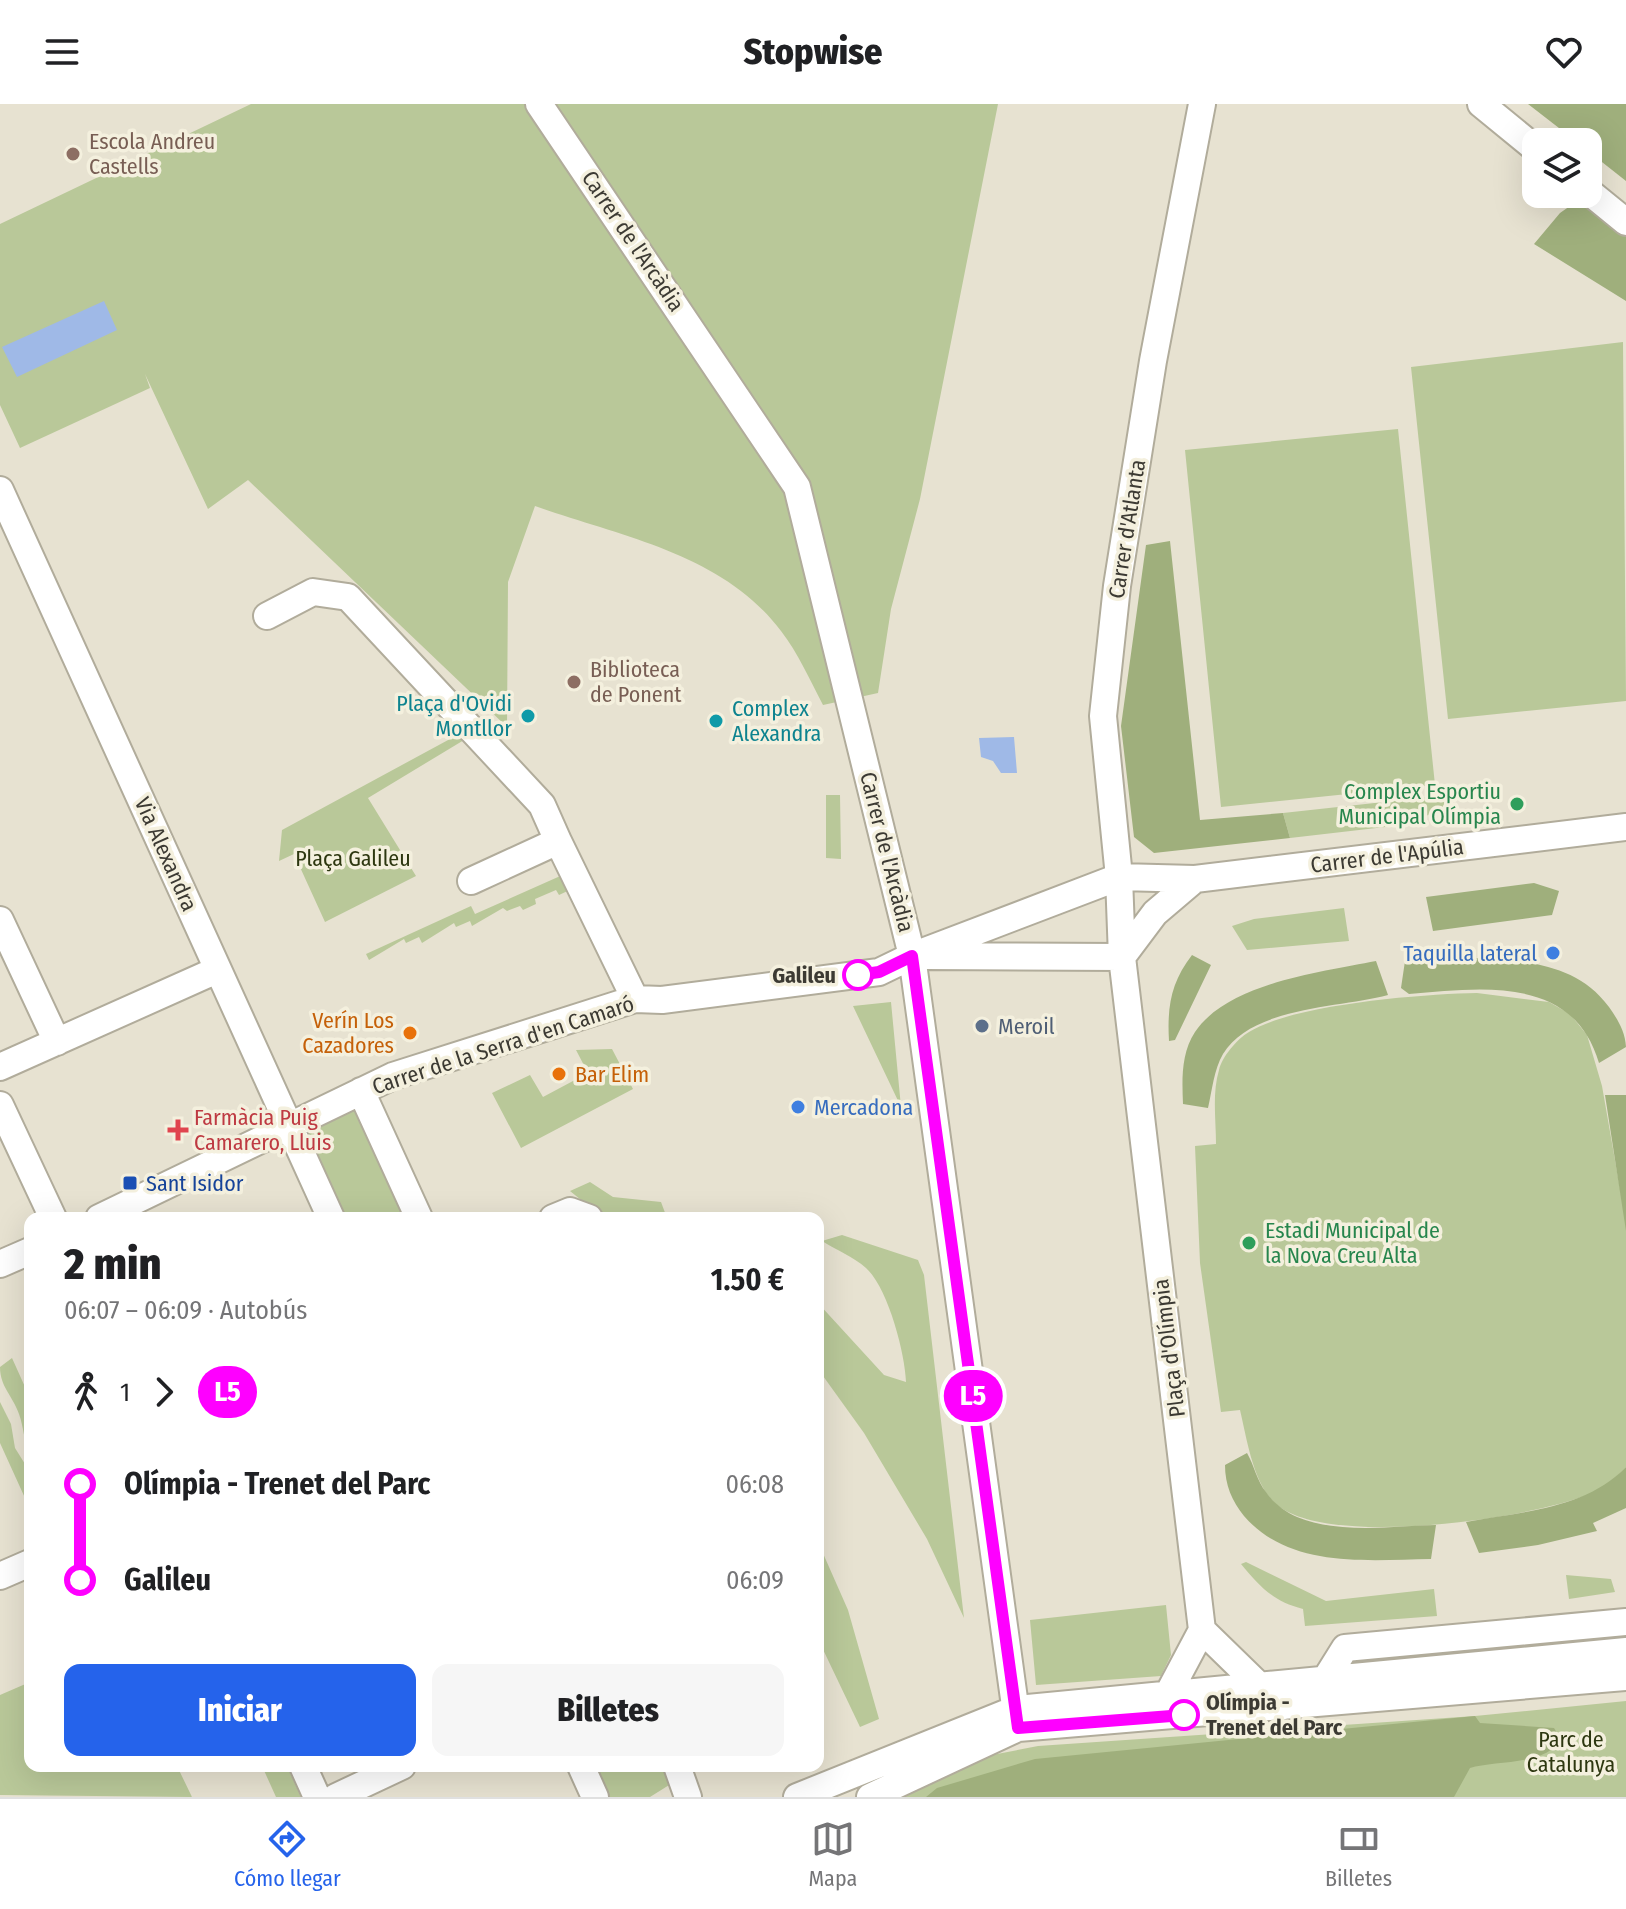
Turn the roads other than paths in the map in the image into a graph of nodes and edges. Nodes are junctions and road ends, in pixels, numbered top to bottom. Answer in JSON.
{"nodes":[{"id":1,"x":539,"y":104,"type":"edge"},
{"id":2,"x":1202,"y":104,"type":"edge"},
{"id":3,"x":1481,"y":104,"type":"edge"},
{"id":4,"x":1522,"y":138,"type":"edge"},
{"id":5,"x":1602,"y":202,"type":"edge"},
{"id":6,"x":1626,"y":222,"type":"edge"},
{"id":7,"x":0,"y":490,"type":"edge"},
{"id":8,"x":10,"y":536,"type":"edge"},
{"id":9,"x":267,"y":616,"type":"dead end"},
{"id":10,"x":1626,"y":827,"type":"edge"},
{"id":11,"x":558,"y":841,"type":"junction"},
{"id":12,"x":1119,"y":877,"type":"junction"},
{"id":13,"x":1195,"y":879,"type":"junction"},
{"id":14,"x":471,"y":881,"type":"dead end"},
{"id":15,"x":0,"y":920,"type":"edge"},
{"id":16,"x":912,"y":956,"type":"junction"},
{"id":17,"x":1122,"y":957,"type":"junction"},
{"id":18,"x":217,"y":970,"type":"junction"},
{"id":19,"x":635,"y":999,"type":"junction"},
{"id":20,"x":57,"y":1042,"type":"junction"},
{"id":21,"x":0,"y":1067,"type":"edge"},
{"id":22,"x":361,"y":1091,"type":"junction"},
{"id":23,"x":0,"y":1105,"type":"edge"},
{"id":24,"x":289,"y":1126,"type":"junction"},
{"id":25,"x":50,"y":1212,"type":"edge"},
{"id":26,"x":111,"y":1212,"type":"edge"},
{"id":27,"x":328,"y":1212,"type":"edge"},
{"id":28,"x":416,"y":1212,"type":"edge"},
{"id":29,"x":24,"y":1254,"type":"edge"},
{"id":30,"x":0,"y":1264,"type":"edge"},
{"id":31,"x":24,"y":1566,"type":"edge"},
{"id":32,"x":0,"y":1576,"type":"edge"},
{"id":33,"x":1626,"y":1622,"type":"edge"},
{"id":34,"x":1202,"y":1630,"type":"junction"},
{"id":35,"x":1626,"y":1651,"type":"edge"},
{"id":36,"x":1626,"y":1677,"type":"edge"},
{"id":37,"x":1325,"y":1680,"type":"junction"},
{"id":38,"x":1259,"y":1686,"type":"junction"},
{"id":39,"x":1168,"y":1694,"type":"junction"},
{"id":40,"x":1281,"y":1707,"type":"junction"},
{"id":41,"x":1017,"y":1719,"type":"junction"},
{"id":42,"x":306,"y":1772,"type":"edge"},
{"id":43,"x":389,"y":1772,"type":"edge"},
{"id":44,"x":584,"y":1772,"type":"edge"},
{"id":45,"x":679,"y":1772,"type":"edge"},
{"id":46,"x":317,"y":1797,"type":"edge"},
{"id":47,"x":336,"y":1797,"type":"edge"},
{"id":48,"x":595,"y":1797,"type":"edge"},
{"id":49,"x":688,"y":1797,"type":"edge"},
{"id":50,"x":797,"y":1797,"type":"edge"},
{"id":51,"x":870,"y":1797,"type":"edge"}],
"edges":[{"from":1,"to":16,"type":"street","name":"Carrer de l'Arcàdia"},
{"from":2,"to":12,"type":"street","name":"Carrer d'Atlanta"},
{"from":3,"to":4,"type":"street"},
{"from":5,"to":6,"type":"street"},
{"from":7,"to":8,"type":"street","name":"Via Alexandra"},
{"from":8,"to":18,"type":"street","name":"Via Alexandra"},
{"from":9,"to":11,"type":"street"},
{"from":10,"to":13,"type":"street","name":"Carrer de l'Apúlia"},
{"from":11,"to":14,"type":"street"},
{"from":11,"to":19,"type":"street"},
{"from":12,"to":13,"type":"street","name":"Carrer de l'Apúlia"},
{"from":12,"to":16,"type":"street","name":"Carrer de la Serra d'en Camaró"},
{"from":12,"to":17,"type":"street","name":"Carrer d'Atlanta"},
{"from":13,"to":17,"type":"street"},
{"from":15,"to":20,"type":"street"},
{"from":16,"to":17,"type":"street","name":"Carrer de la Serra d'en Camaró"},
{"from":16,"to":19,"type":"street","name":"Carrer de la Serra d'en Camaró"},
{"from":16,"to":41,"type":"street","name":"Carrer de l'Arcàdia"},
{"from":17,"to":34,"type":"street","name":"Plaça d'Olímpia"},
{"from":18,"to":20,"type":"street"},
{"from":18,"to":24,"type":"street","name":"Via Alexandra"},
{"from":19,"to":22,"type":"street","name":"Carrer de la Serra d'en Camaró"},
{"from":20,"to":21,"type":"street"},
{"from":22,"to":24,"type":"street","name":"Carrer de la Serra d'en Camaró"},
{"from":22,"to":28,"type":"street"},
{"from":23,"to":25,"type":"street"},
{"from":24,"to":26,"type":"street","name":"Carrer de la Serra d'en Camaró"},
{"from":24,"to":27,"type":"street","name":"Via Alexandra"},
{"from":29,"to":30,"type":"street"},
{"from":31,"to":32,"type":"street"},
{"from":33,"to":37,"type":"street"},
{"from":34,"to":38,"type":"street"},
{"from":34,"to":39,"type":"street"},
{"from":35,"to":37,"type":"street"},
{"from":36,"to":40,"type":"street"},
{"from":37,"to":38,"type":"street"},
{"from":38,"to":39,"type":"street"},
{"from":38,"to":40,"type":"street"},
{"from":39,"to":41,"type":"street"},
{"from":40,"to":41,"type":"street"},
{"from":41,"to":50,"type":"street"},
{"from":41,"to":51,"type":"street"},
{"from":42,"to":46,"type":"street"},
{"from":43,"to":47,"type":"street"},
{"from":44,"to":48,"type":"street"},
{"from":45,"to":49,"type":"street"}]}
